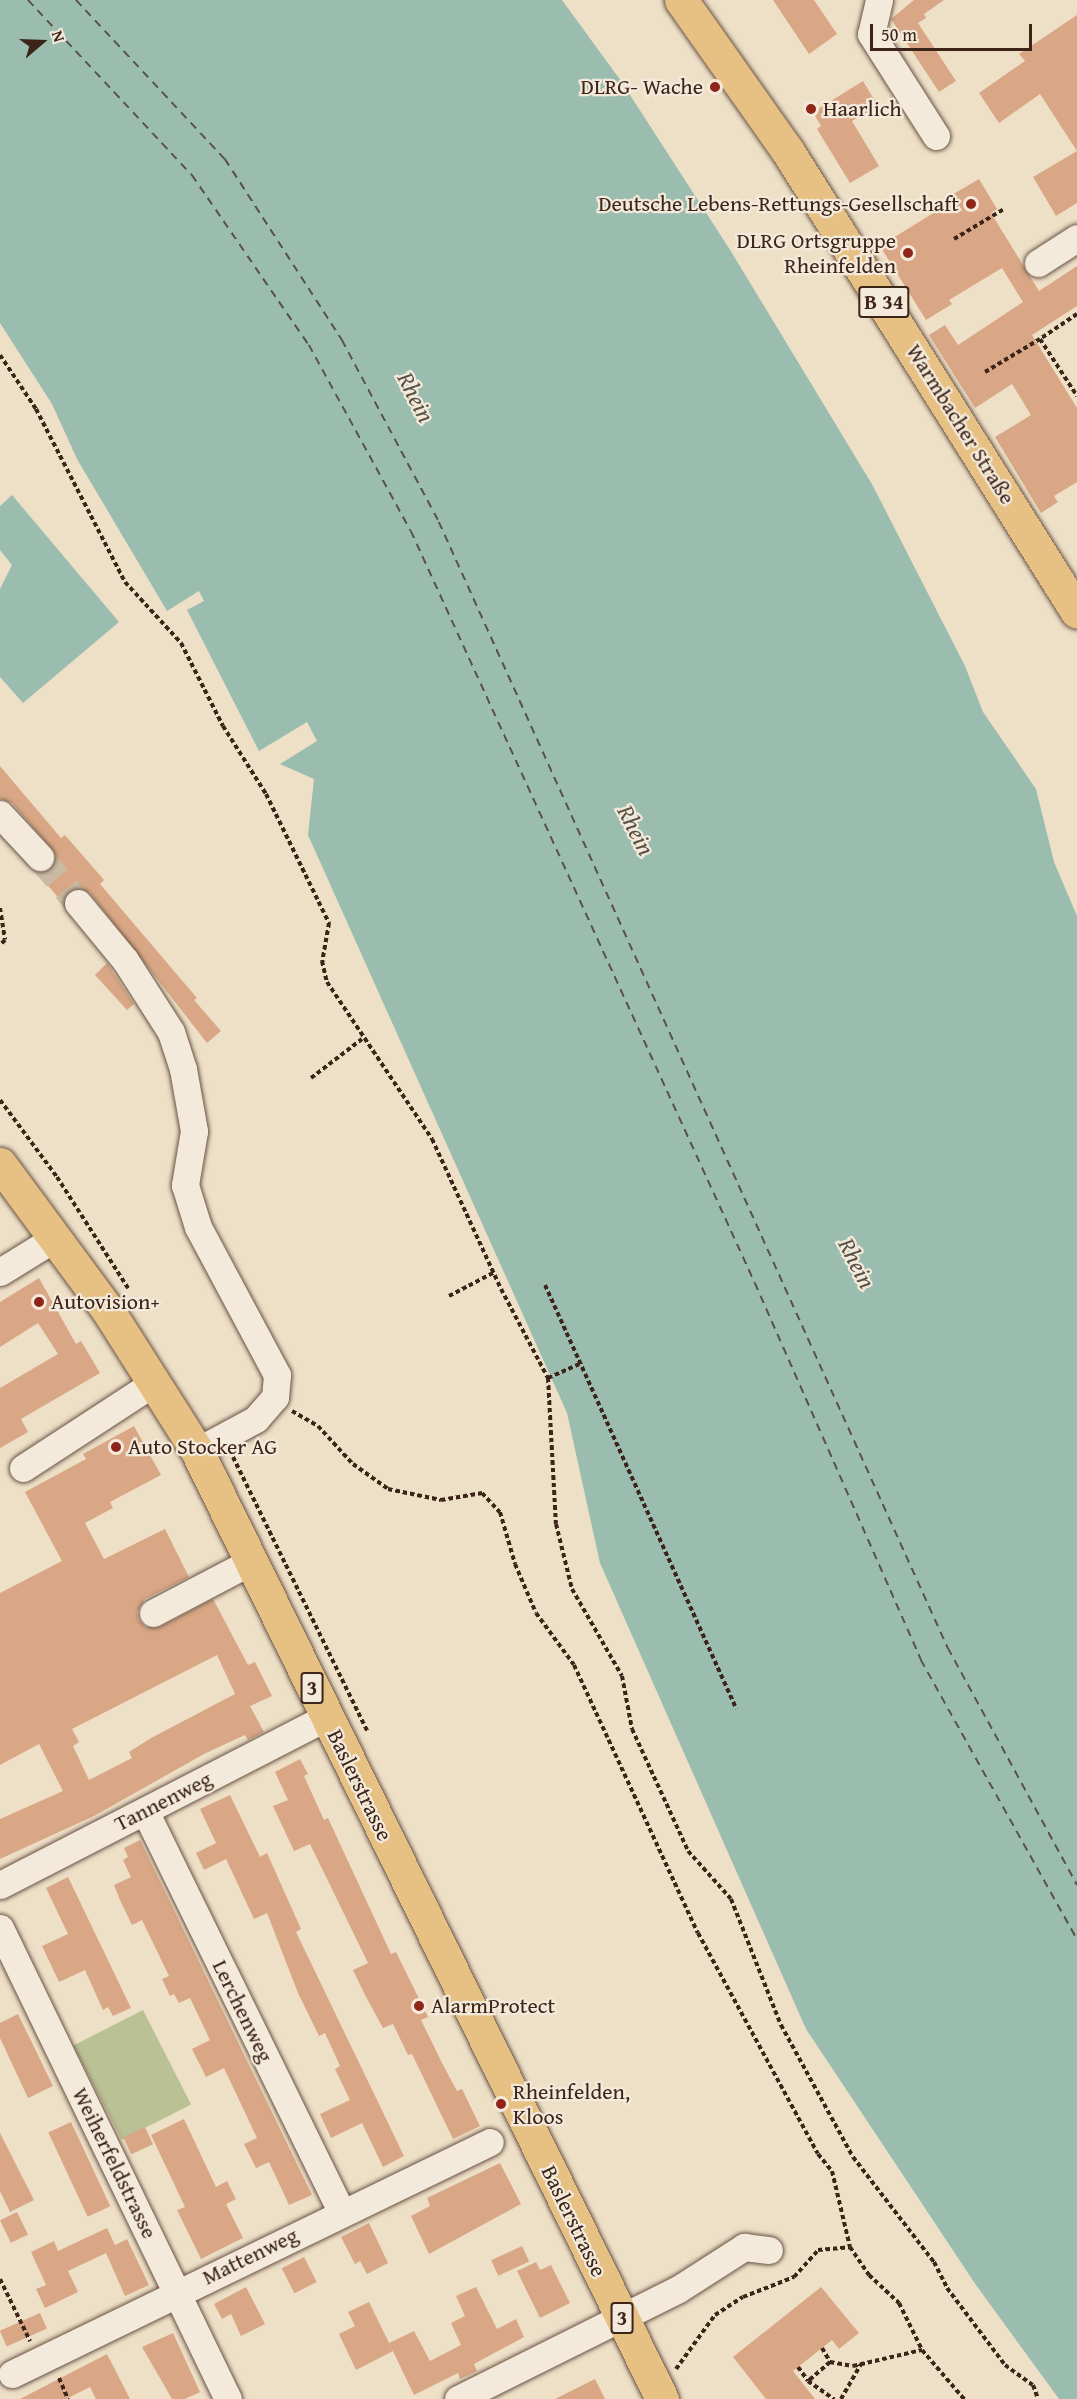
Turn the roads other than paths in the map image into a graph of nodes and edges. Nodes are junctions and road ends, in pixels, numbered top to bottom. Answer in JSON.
{"nodes":[{"id":1,"x":681,"y":0,"type":"edge"},
{"id":2,"x":879,"y":0,"type":"edge"},
{"id":3,"x":936,"y":136,"type":"dead end"},
{"id":4,"x":1077,"y":238,"type":"edge"},
{"id":5,"x":1038,"y":263,"type":"dead end"},
{"id":6,"x":1077,"y":612,"type":"edge"},
{"id":7,"x":0,"y":814,"type":"edge"},
{"id":8,"x":40,"y":857,"type":"tunnel mouth"},
{"id":9,"x":78,"y":903,"type":"tunnel mouth"},
{"id":10,"x":0,"y":1164,"type":"edge"},
{"id":11,"x":55,"y":1238,"type":"junction"},
{"id":12,"x":0,"y":1272,"type":"edge"},
{"id":13,"x":155,"y":1382,"type":"junction"},
{"id":14,"x":197,"y":1451,"type":"junction"},
{"id":15,"x":23,"y":1468,"type":"dead end"},
{"id":16,"x":252,"y":1561,"type":"junction"},
{"id":17,"x":153,"y":1613,"type":"dead end"},
{"id":18,"x":327,"y":1717,"type":"junction"},
{"id":19,"x":145,"y":1811,"type":"junction"},
{"id":20,"x":0,"y":1885,"type":"edge"},
{"id":21,"x":0,"y":1928,"type":"edge"},
{"id":22,"x":490,"y":2142,"type":"dead end"},
{"id":23,"x":341,"y":2211,"type":"junction"},
{"id":24,"x":769,"y":2250,"type":"dead end"},
{"id":25,"x":177,"y":2292,"type":"junction"},
{"id":26,"x":621,"y":2315,"type":"junction"},
{"id":27,"x":12,"y":2374,"type":"dead end"},
{"id":28,"x":667,"y":2385,"type":"edge"},
{"id":29,"x":228,"y":2399,"type":"edge"},
{"id":30,"x":458,"y":2399,"type":"edge"}],
"edges":[{"from":1,"to":6,"type":"main road","name":"Warmbacher Straße","number":"B 34"},
{"from":2,"to":3,"type":"street"},
{"from":4,"to":5,"type":"street"},
{"from":7,"to":8,"type":"street"},
{"from":9,"to":14,"type":"street"},
{"from":10,"to":11,"type":"main road","name":"Baslerstrasse","number":"3"},
{"from":11,"to":12,"type":"street"},
{"from":11,"to":13,"type":"main road","name":"Baslerstrasse","number":"3"},
{"from":13,"to":14,"type":"main road","name":"Baslerstrasse","number":"3"},
{"from":13,"to":15,"type":"street"},
{"from":14,"to":16,"type":"main road","name":"Baslerstrasse","number":"3"},
{"from":16,"to":17,"type":"street"},
{"from":16,"to":18,"type":"main road","name":"Baslerstrasse","number":"3"},
{"from":18,"to":19,"type":"street","name":"Tannenweg"},
{"from":18,"to":26,"type":"main road","name":"Baslerstrasse","number":"3"},
{"from":19,"to":20,"type":"street","name":"Tannenweg"},
{"from":19,"to":23,"type":"street","name":"Lerchenweg"},
{"from":21,"to":25,"type":"street","name":"Weiherfeldstrasse"},
{"from":22,"to":23,"type":"street","name":"Mattenweg"},
{"from":23,"to":25,"type":"street","name":"Mattenweg"},
{"from":24,"to":26,"type":"street"},
{"from":25,"to":27,"type":"street","name":"Mattenweg"},
{"from":25,"to":29,"type":"street","name":"Weiherfeldstrasse"},
{"from":26,"to":28,"type":"main road","name":"Baslerstrasse","number":"3"},
{"from":26,"to":30,"type":"street"}]}
